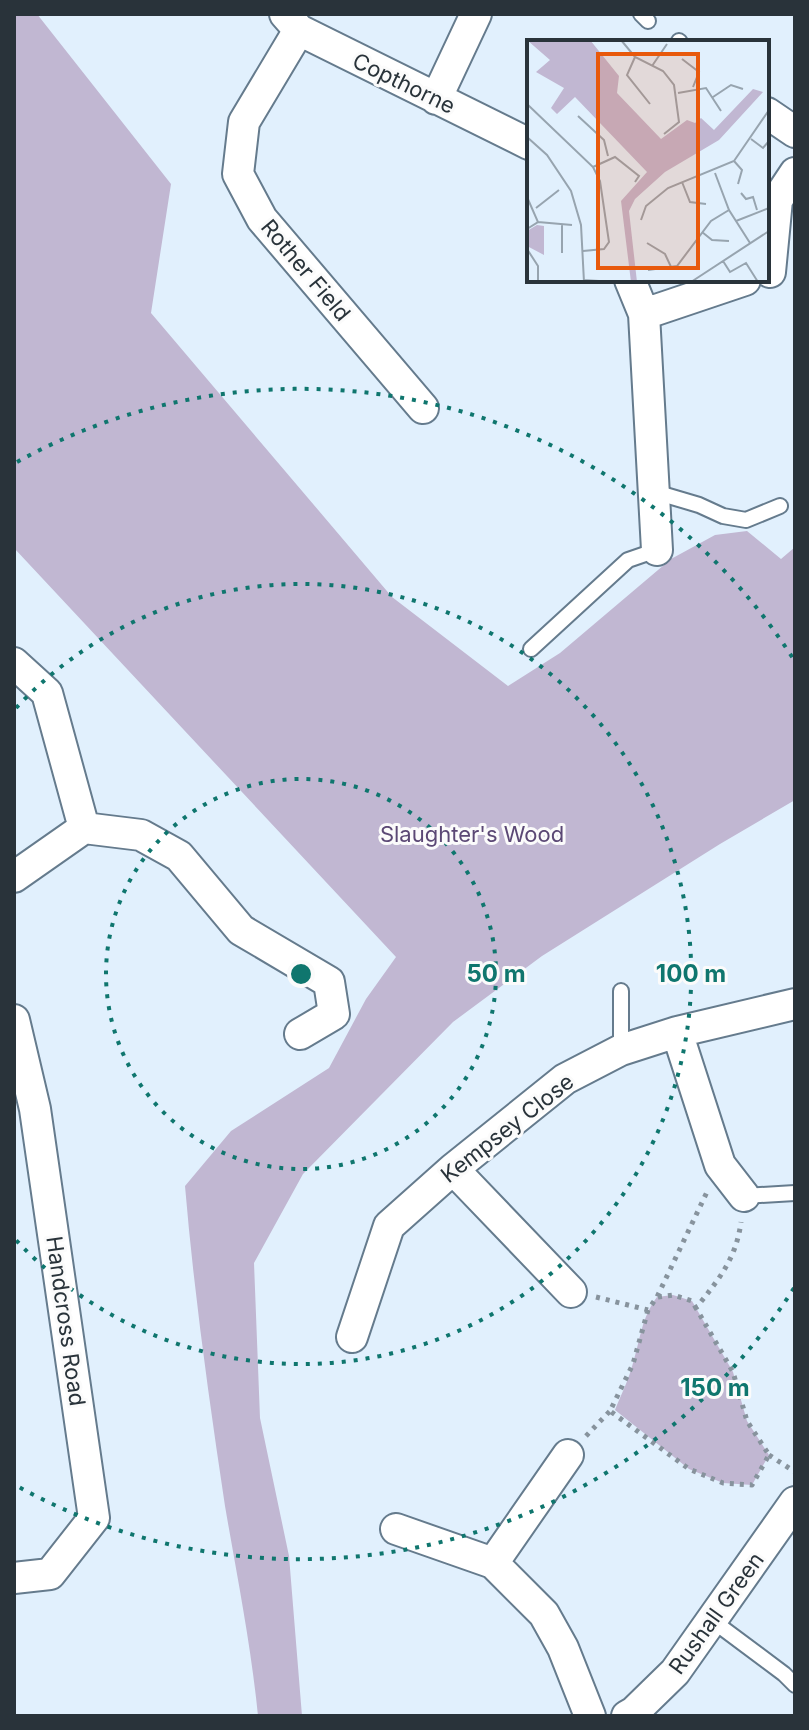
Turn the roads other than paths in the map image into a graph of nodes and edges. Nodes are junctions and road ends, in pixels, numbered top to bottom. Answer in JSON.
{"nodes":[{"id":1,"x":476,"y":14,"type":"edge"},
{"id":2,"x":292,"y":22,"type":"edge"},
{"id":3,"x":436,"y":99,"type":"junction"},
{"id":4,"x":769,"y":114,"type":"edge"},
{"id":5,"x":795,"y":132,"type":"edge"},
{"id":6,"x":527,"y":143,"type":"edge"},
{"id":7,"x":795,"y":173,"type":"edge"},
{"id":8,"x":769,"y":273,"type":"edge"},
{"id":9,"x":631,"y":282,"type":"edge"},
{"id":10,"x":742,"y":282,"type":"edge"},
{"id":11,"x":644,"y":314,"type":"junction"},
{"id":12,"x":423,"y":408,"type":"dead end"},
{"id":13,"x":655,"y":492,"type":"junction"},
{"id":14,"x":780,"y":506,"type":"dead end"},
{"id":15,"x":657,"y":550,"type":"joint"},
{"id":16,"x":531,"y":649,"type":"dead end"},
{"id":17,"x":14,"y":663,"type":"edge"},
{"id":18,"x":84,"y":828,"type":"junction"},
{"id":19,"x":14,"y":877,"type":"edge"},
{"id":20,"x":621,"y":991,"type":"dead end"},
{"id":21,"x":795,"y":1004,"type":"edge"},
{"id":22,"x":14,"y":1020,"type":"edge"},
{"id":23,"x":677,"y":1032,"type":"junction"},
{"id":24,"x":300,"y":1034,"type":"dead end"},
{"id":25,"x":621,"y":1050,"type":"junction"},
{"id":26,"x":25,"y":1110,"type":"edge"},
{"id":27,"x":453,"y":1169,"type":"junction"},
{"id":28,"x":795,"y":1193,"type":"edge"},
{"id":29,"x":744,"y":1196,"type":"joint"},
{"id":30,"x":571,"y":1292,"type":"road end"},
{"id":31,"x":352,"y":1337,"type":"dead end"},
{"id":32,"x":568,"y":1455,"type":"dead end"},
{"id":33,"x":795,"y":1502,"type":"edge"},
{"id":34,"x":396,"y":1529,"type":"dead end"},
{"id":35,"x":493,"y":1563,"type":"junction"},
{"id":36,"x":14,"y":1578,"type":"edge"},
{"id":37,"x":713,"y":1621,"type":"junction"},
{"id":38,"x":795,"y":1685,"type":"edge"},
{"id":39,"x":590,"y":1716,"type":"edge"},
{"id":40,"x":627,"y":1716,"type":"edge"}],
"edges":[{"from":1,"to":3,"type":"street"},
{"from":2,"to":3,"type":"street","name":"Copthorne"},
{"from":2,"to":12,"type":"street","name":"Rother Field"},
{"from":3,"to":6,"type":"street","name":"Copthorne"},
{"from":4,"to":5,"type":"street"},
{"from":7,"to":8,"type":"street"},
{"from":9,"to":11,"type":"street"},
{"from":10,"to":11,"type":"street"},
{"from":11,"to":13,"type":"street"},
{"from":13,"to":14,"type":"lane"},
{"from":13,"to":15,"type":"street"},
{"from":15,"to":16,"type":"lane"},
{"from":17,"to":18,"type":"street"},
{"from":18,"to":19,"type":"street"},
{"from":18,"to":24,"type":"street"},
{"from":20,"to":25,"type":"lane"},
{"from":21,"to":23,"type":"street","name":"Kempsey Close"},
{"from":22,"to":26,"type":"street","name":"Handcross Road"},
{"from":23,"to":25,"type":"street","name":"Kempsey Close"},
{"from":23,"to":29,"type":"street"},
{"from":25,"to":27,"type":"street","name":"Kempsey Close"},
{"from":26,"to":36,"type":"street","name":"Handcross Road"},
{"from":27,"to":30,"type":"street"},
{"from":27,"to":31,"type":"street","name":"Kempsey Close"},
{"from":28,"to":29,"type":"lane"},
{"from":32,"to":35,"type":"street"},
{"from":33,"to":37,"type":"street","name":"Rushall Green"},
{"from":34,"to":35,"type":"street"},
{"from":35,"to":39,"type":"street"},
{"from":37,"to":38,"type":"lane"},
{"from":37,"to":40,"type":"street","name":"Rushall Green"}]}
